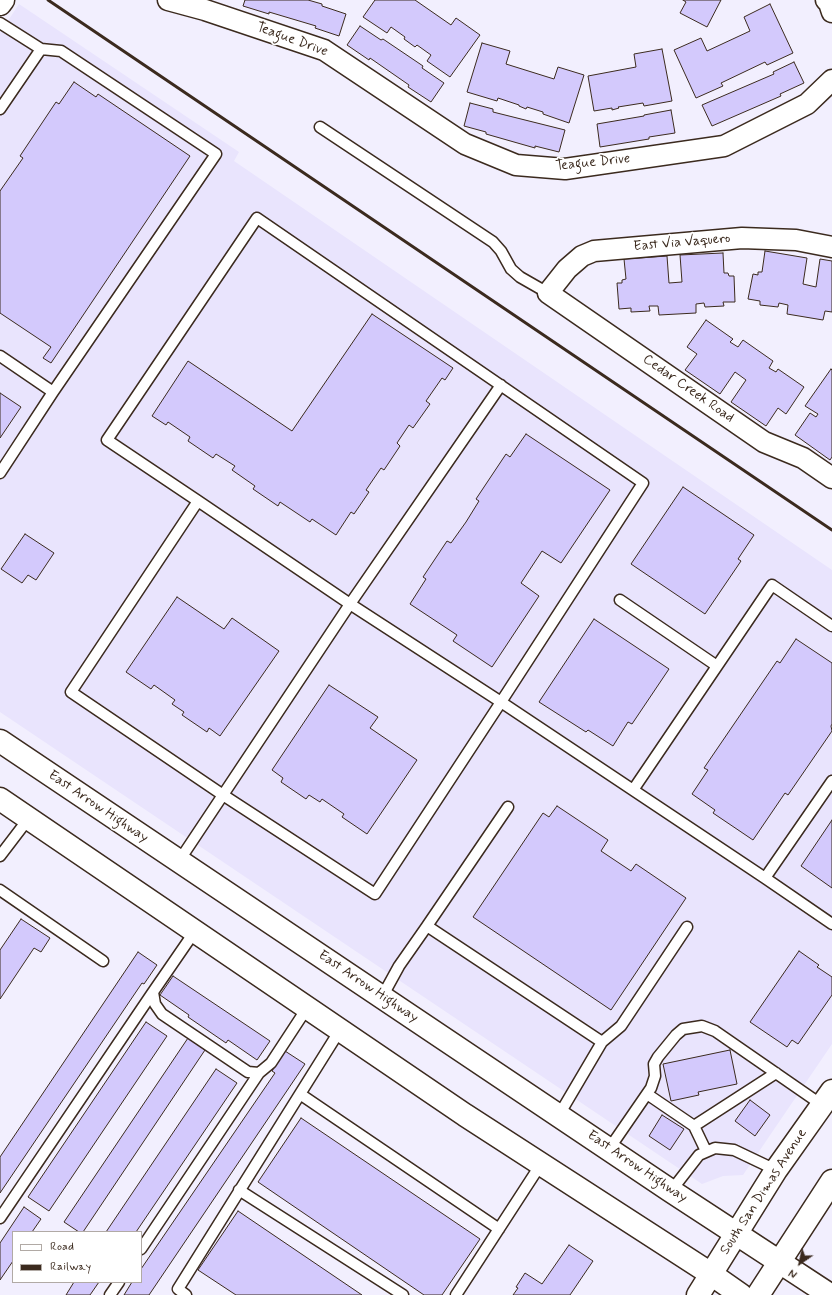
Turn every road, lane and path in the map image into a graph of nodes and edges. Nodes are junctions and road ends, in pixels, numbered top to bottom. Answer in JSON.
{"nodes":[{"id":1,"x":3,"y":0,"type":"edge"},
{"id":2,"x":168,"y":0,"type":"edge"},
{"id":3,"x":826,"y":0,"type":"edge"},
{"id":4,"x":0,"y":4,"type":"edge"},
{"id":5,"x":207,"y":5,"type":"edge"},
{"id":6,"x":832,"y":12,"type":"edge"},
{"id":7,"x":0,"y":23,"type":"edge"},
{"id":8,"x":41,"y":49,"type":"junction"},
{"id":9,"x":832,"y":80,"type":"edge"},
{"id":10,"x":0,"y":109,"type":"edge"},
{"id":11,"x":320,"y":127,"type":"dead end"},
{"id":12,"x":832,"y":247,"type":"edge"},
{"id":13,"x":548,"y":293,"type":"junction"},
{"id":14,"x":0,"y":356,"type":"edge"},
{"id":15,"x":501,"y":385,"type":"junction"},
{"id":16,"x":53,"y":392,"type":"junction"},
{"id":17,"x":0,"y":473,"type":"edge"},
{"id":18,"x":832,"y":478,"type":"edge"},
{"id":19,"x":198,"y":500,"type":"junction"},
{"id":20,"x":620,"y":600,"type":"dead end"},
{"id":21,"x":350,"y":604,"type":"junction"},
{"id":22,"x":832,"y":626,"type":"edge"},
{"id":23,"x":717,"y":666,"type":"junction"},
{"id":24,"x":501,"y":702,"type":"junction"},
{"id":25,"x":0,"y":741,"type":"edge"},
{"id":26,"x":832,"y":781,"type":"edge"},
{"id":27,"x":633,"y":790,"type":"junction"},
{"id":28,"x":223,"y":795,"type":"junction"},
{"id":29,"x":0,"y":799,"type":"edge"},
{"id":30,"x":508,"y":807,"type":"dead end"},
{"id":31,"x":29,"y":818,"type":"junction"},
{"id":32,"x":0,"y":856,"type":"edge"},
{"id":33,"x":179,"y":862,"type":"junction"},
{"id":34,"x":765,"y":878,"type":"junction"},
{"id":35,"x":0,"y":890,"type":"edge"},
{"id":36,"x":832,"y":924,"type":"edge"},
{"id":37,"x":427,"y":926,"type":"junction"},
{"id":38,"x":687,"y":927,"type":"dead end"},
{"id":39,"x":195,"y":931,"type":"junction"},
{"id":40,"x":103,"y":961,"type":"dead end"},
{"id":41,"x":153,"y":992,"type":"junction"},
{"id":42,"x":382,"y":997,"type":"junction"},
{"id":43,"x":307,"y":1008,"type":"junction"},
{"id":44,"x":340,"y":1030,"type":"junction"},
{"id":45,"x":602,"y":1042,"type":"junction"},
{"id":46,"x":259,"y":1073,"type":"junction"},
{"id":47,"x":776,"y":1073,"type":"junction"},
{"id":48,"x":300,"y":1094,"type":"junction"},
{"id":49,"x":647,"y":1094,"type":"junction"},
{"id":50,"x":827,"y":1098,"type":"edge"},
{"id":51,"x":559,"y":1115,"type":"junction"},
{"id":52,"x":694,"y":1126,"type":"junction"},
{"id":53,"x":609,"y":1149,"type":"junction"},
{"id":54,"x":706,"y":1151,"type":"junction"},
{"id":55,"x":541,"y":1164,"type":"junction"},
{"id":56,"x":776,"y":1170,"type":"junction"},
{"id":57,"x":832,"y":1181,"type":"edge"},
{"id":58,"x":239,"y":1190,"type":"junction"},
{"id":59,"x":671,"y":1191,"type":"junction"},
{"id":60,"x":0,"y":1218,"type":"edge"},
{"id":61,"x":499,"y":1229,"type":"junction"},
{"id":62,"x":736,"y":1232,"type":"junction"},
{"id":63,"x":142,"y":1248,"type":"edge"},
{"id":64,"x":780,"y":1261,"type":"junction"},
{"id":65,"x":711,"y":1274,"type":"junction"},
{"id":66,"x":118,"y":1283,"type":"edge"},
{"id":67,"x":110,"y":1295,"type":"edge"},
{"id":68,"x":186,"y":1295,"type":"edge"},
{"id":69,"x":403,"y":1295,"type":"edge"},
{"id":70,"x":456,"y":1295,"type":"edge"},
{"id":71,"x":698,"y":1295,"type":"edge"},
{"id":72,"x":741,"y":1295,"type":"edge"},
{"id":73,"x":758,"y":1295,"type":"edge"},
{"id":74,"x":830,"y":1295,"type":"edge"}],
"edges":[{"from":1,"to":4,"type":"main road"},
{"from":2,"to":5,"type":"street","name":"Teague Drive"},
{"from":3,"to":6,"type":"street"},
{"from":5,"to":9,"type":"street","name":"Teague Drive"},
{"from":7,"to":8,"type":"lane"},
{"from":8,"to":10,"type":"lane"},
{"from":8,"to":16,"type":"lane"},
{"from":11,"to":13,"type":"lane"},
{"from":12,"to":13,"type":"street","name":"East Via Vaquero"},
{"from":13,"to":18,"type":"street","name":"Cedar Creek Road"},
{"from":14,"to":16,"type":"lane"},
{"from":15,"to":19,"type":"lane"},
{"from":15,"to":21,"type":"lane"},
{"from":15,"to":24,"type":"lane"},
{"from":16,"to":17,"type":"lane"},
{"from":19,"to":21,"type":"lane"},
{"from":19,"to":28,"type":"lane"},
{"from":20,"to":23,"type":"lane"},
{"from":21,"to":24,"type":"lane"},
{"from":21,"to":28,"type":"lane"},
{"from":22,"to":23,"type":"lane"},
{"from":23,"to":27,"type":"lane"},
{"from":24,"to":27,"type":"lane"},
{"from":24,"to":28,"type":"lane"},
{"from":25,"to":33,"type":"main road","name":"East Arrow Highway"},
{"from":26,"to":34,"type":"lane"},
{"from":27,"to":34,"type":"lane"},
{"from":28,"to":33,"type":"lane"},
{"from":29,"to":31,"type":"main road"},
{"from":30,"to":37,"type":"lane"},
{"from":31,"to":32,"type":"lane"},
{"from":31,"to":39,"type":"main road"},
{"from":33,"to":42,"type":"main road","name":"East Arrow Highway"},
{"from":34,"to":36,"type":"lane"},
{"from":35,"to":40,"type":"lane"},
{"from":37,"to":42,"type":"lane"},
{"from":37,"to":45,"type":"lane"},
{"from":38,"to":45,"type":"lane"},
{"from":39,"to":41,"type":"lane"},
{"from":39,"to":43,"type":"main road"},
{"from":41,"to":46,"type":"lane"},
{"from":41,"to":60,"type":"lane"},
{"from":42,"to":51,"type":"main road","name":"East Arrow Highway"},
{"from":43,"to":44,"type":"main road"},
{"from":43,"to":46,"type":"lane"},
{"from":44,"to":48,"type":"lane"},
{"from":44,"to":55,"type":"main road"},
{"from":45,"to":51,"type":"lane"},
{"from":46,"to":63,"type":"lane"},
{"from":47,"to":49,"type":"lane"},
{"from":47,"to":50,"type":"lane"},
{"from":47,"to":52,"type":"lane"},
{"from":48,"to":58,"type":"lane"},
{"from":48,"to":61,"type":"lane"},
{"from":49,"to":52,"type":"lane"},
{"from":49,"to":53,"type":"lane"},
{"from":50,"to":56,"type":"main road","name":"South San Dimas Avenue"},
{"from":51,"to":53,"type":"main road","name":"East Arrow Highway"},
{"from":52,"to":54,"type":"lane"},
{"from":53,"to":59,"type":"main road","name":"East Arrow Highway"},
{"from":54,"to":56,"type":"lane"},
{"from":54,"to":59,"type":"lane"},
{"from":55,"to":61,"type":"lane"},
{"from":55,"to":65,"type":"main road"},
{"from":56,"to":62,"type":"main road","name":"South San Dimas Avenue"},
{"from":57,"to":64,"type":"main road"},
{"from":58,"to":68,"type":"lane"},
{"from":58,"to":69,"type":"lane"},
{"from":59,"to":62,"type":"main road","name":"East Arrow Highway"},
{"from":61,"to":70,"type":"lane"},
{"from":62,"to":64,"type":"main road","name":"East Arrow Highway"},
{"from":62,"to":65,"type":"main road","name":"South San Dimas Avenue"},
{"from":64,"to":73,"type":"main road"},
{"from":64,"to":74,"type":"main road","name":"East Arrow Highway"},
{"from":65,"to":71,"type":"main road","name":"South San Dimas Avenue"},
{"from":65,"to":72,"type":"main road"},
{"from":66,"to":67,"type":"lane"}]}
